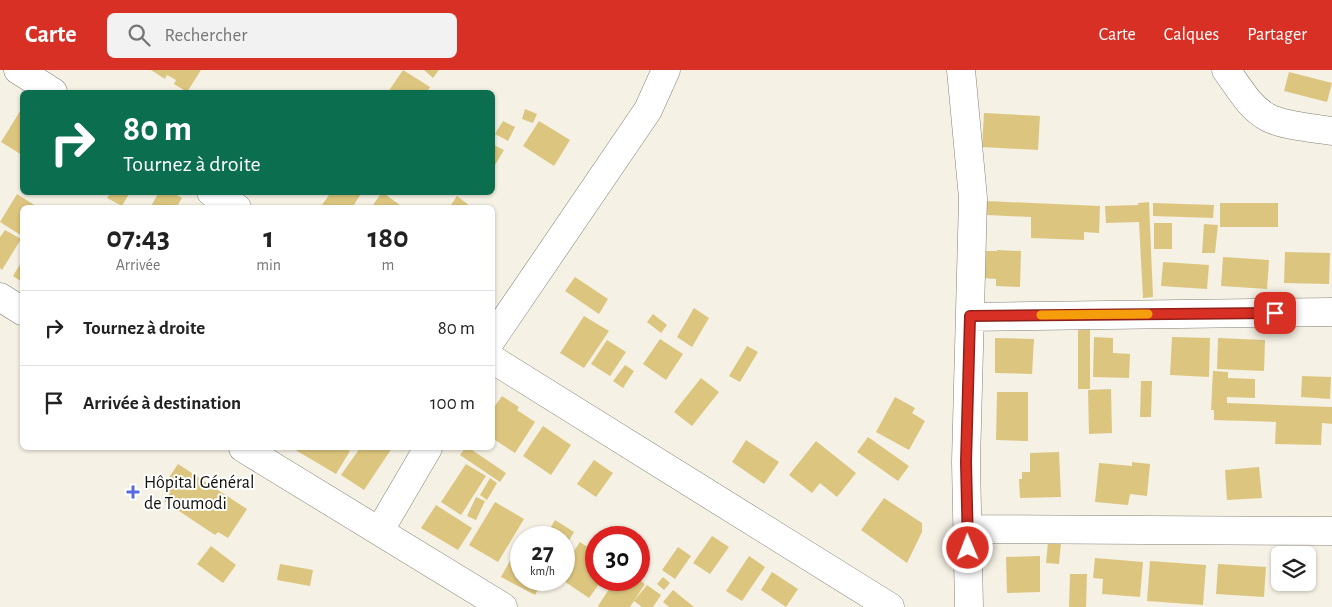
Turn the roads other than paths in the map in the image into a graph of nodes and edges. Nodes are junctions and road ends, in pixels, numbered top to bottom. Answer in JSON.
{"nodes":[{"id":1,"x":666,"y":70,"type":"edge"},
{"id":2,"x":961,"y":70,"type":"edge"},
{"id":3,"x":1226,"y":70,"type":"edge"},
{"id":4,"x":24,"y":72,"type":"edge"},
{"id":5,"x":50,"y":90,"type":"edge"},
{"id":6,"x":1332,"y":131,"type":"edge"},
{"id":7,"x":216,"y":195,"type":"edge"},
{"id":8,"x":232,"y":205,"type":"edge"},
{"id":9,"x":0,"y":297,"type":"edge"},
{"id":10,"x":20,"y":310,"type":"edge"},
{"id":11,"x":1332,"y":312,"type":"edge"},
{"id":12,"x":970,"y":316,"type":"junction"},
{"id":13,"x":495,"y":335,"type":"edge"},
{"id":14,"x":495,"y":361,"type":"edge"},
{"id":15,"x":246,"y":450,"type":"edge"},
{"id":16,"x":427,"y":450,"type":"edge"},
{"id":17,"x":968,"y":529,"type":"junction"},
{"id":18,"x":380,"y":530,"type":"junction"},
{"id":19,"x":1332,"y":531,"type":"edge"},
{"id":20,"x":503,"y":607,"type":"edge"},
{"id":21,"x":890,"y":607,"type":"edge"},
{"id":22,"x":969,"y":607,"type":"edge"}],
"edges":[{"from":1,"to":13,"type":"street"},
{"from":2,"to":12,"type":"street"},
{"from":3,"to":6,"type":"street"},
{"from":4,"to":5,"type":"street"},
{"from":7,"to":8,"type":"street"},
{"from":9,"to":10,"type":"street"},
{"from":11,"to":12,"type":"street"},
{"from":12,"to":17,"type":"street"},
{"from":14,"to":21,"type":"street"},
{"from":15,"to":18,"type":"street"},
{"from":16,"to":18,"type":"street"},
{"from":17,"to":19,"type":"street"},
{"from":17,"to":22,"type":"street"},
{"from":18,"to":20,"type":"street"}]}
